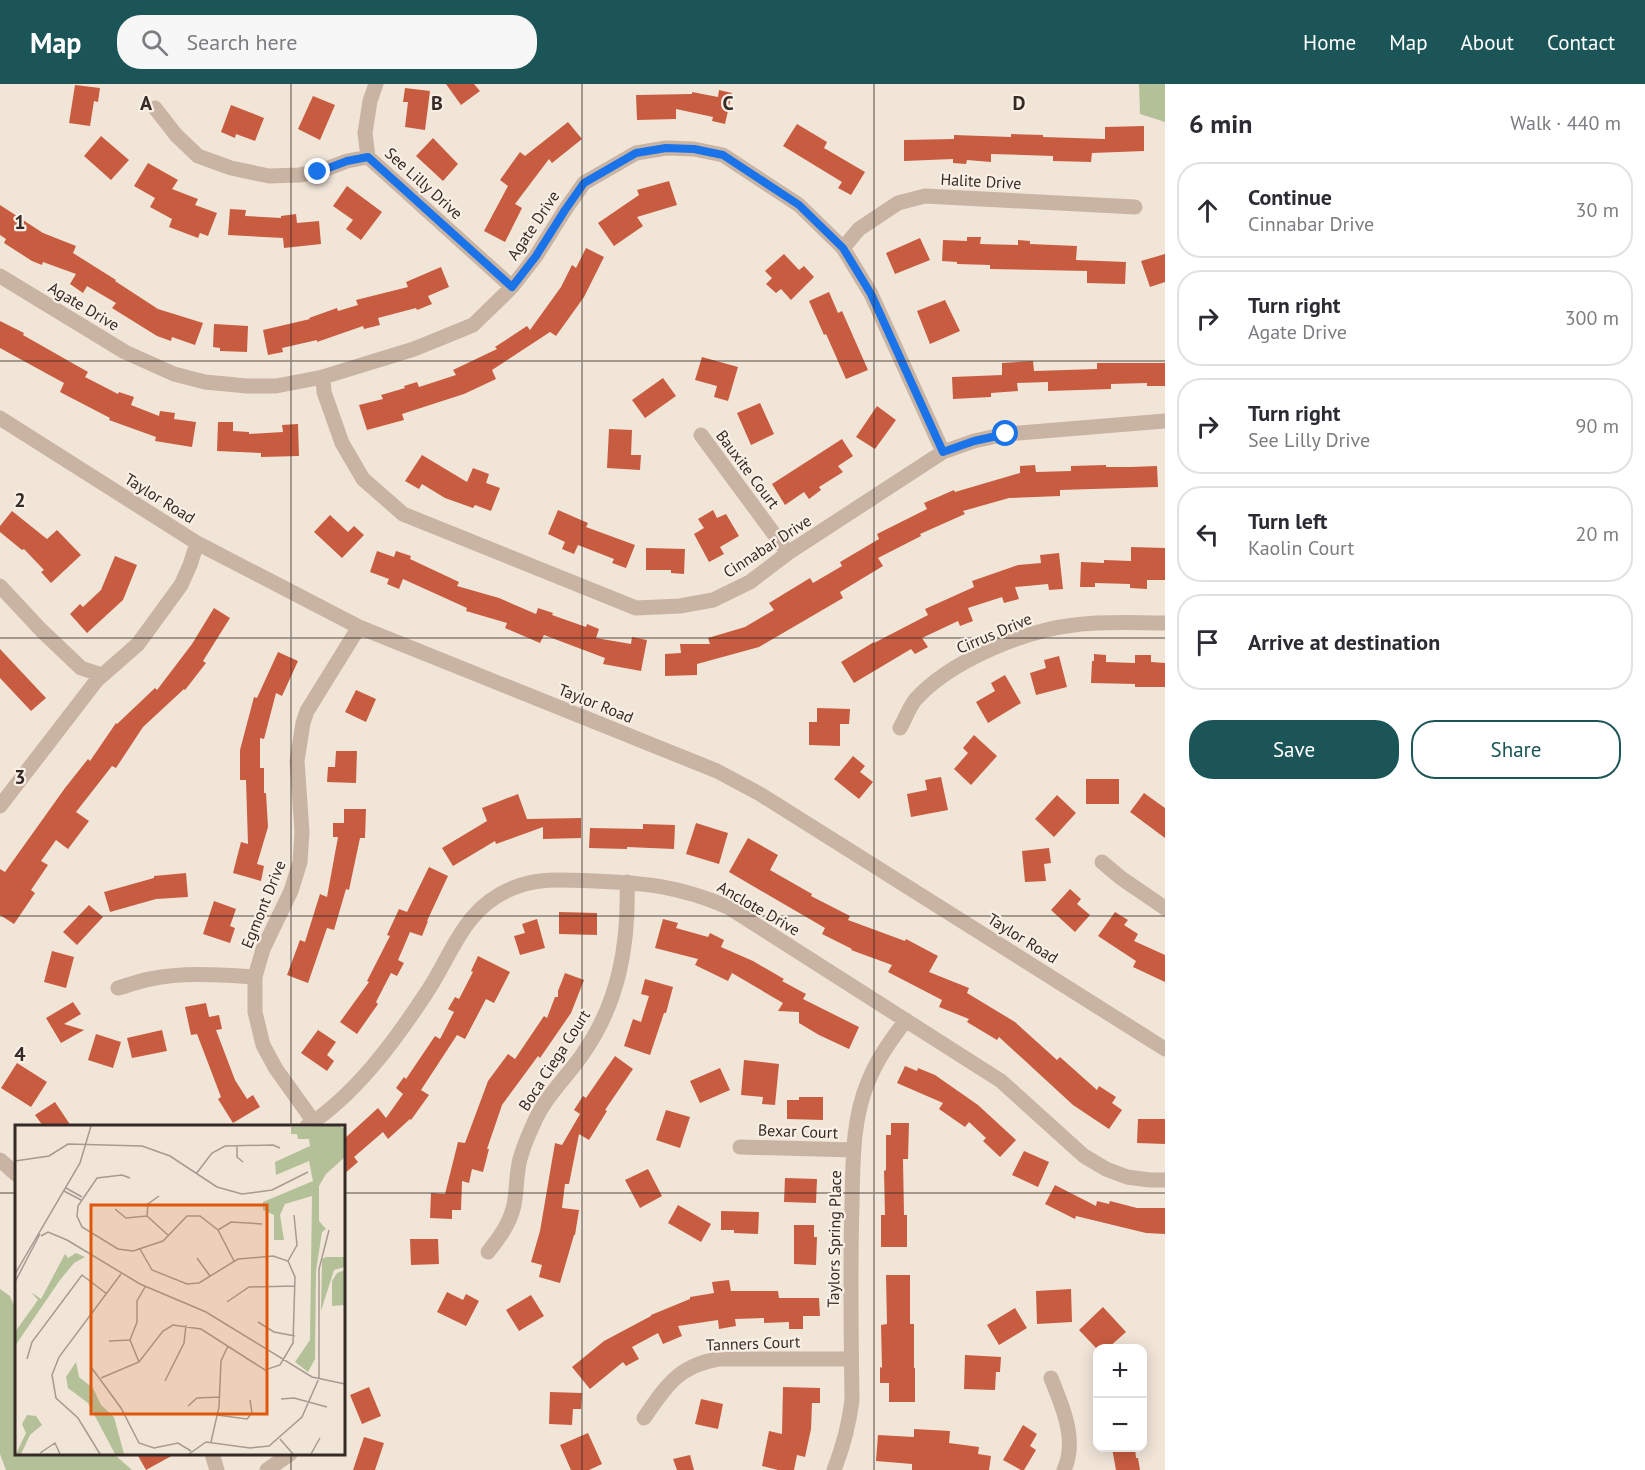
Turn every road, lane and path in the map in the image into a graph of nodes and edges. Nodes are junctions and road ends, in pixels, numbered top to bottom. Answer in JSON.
{"nodes":[{"id":1,"x":376,"y":84,"type":"edge"},
{"id":2,"x":155,"y":108,"type":"dead end"},
{"id":3,"x":368,"y":157,"type":"junction"},
{"id":4,"x":1135,"y":207,"type":"dead end"},
{"id":5,"x":843,"y":248,"type":"junction"},
{"id":6,"x":0,"y":276,"type":"edge"},
{"id":7,"x":512,"y":287,"type":"junction"},
{"id":8,"x":323,"y":377,"type":"junction"},
{"id":9,"x":0,"y":418,"type":"edge"},
{"id":10,"x":1165,"y":421,"type":"edge"},
{"id":11,"x":701,"y":435,"type":"dead end"},
{"id":12,"x":943,"y":452,"type":"junction"},
{"id":13,"x":197,"y":543,"type":"junction"},
{"id":14,"x":788,"y":553,"type":"junction"},
{"id":15,"x":0,"y":586,"type":"edge"},
{"id":16,"x":1165,"y":623,"type":"edge"},
{"id":17,"x":359,"y":627,"type":"junction"},
{"id":18,"x":102,"y":675,"type":"junction"},
{"id":19,"x":900,"y":728,"type":"dead end"},
{"id":20,"x":0,"y":807,"type":"edge"},
{"id":21,"x":1102,"y":862,"type":"dead end"},
{"id":22,"x":627,"y":882,"type":"junction"},
{"id":23,"x":1165,"y":908,"type":"edge"},
{"id":24,"x":255,"y":977,"type":"junction"},
{"id":25,"x":118,"y":988,"type":"dead end"},
{"id":26,"x":906,"y":1020,"type":"junction"},
{"id":27,"x":1165,"y":1049,"type":"edge"},
{"id":28,"x":310,"y":1124,"type":"edge"},
{"id":29,"x":740,"y":1147,"type":"dead end"},
{"id":30,"x":854,"y":1150,"type":"junction"},
{"id":31,"x":0,"y":1160,"type":"edge"},
{"id":32,"x":15,"y":1172,"type":"edge"},
{"id":33,"x":1165,"y":1180,"type":"edge"},
{"id":34,"x":488,"y":1252,"type":"dead end"},
{"id":35,"x":851,"y":1359,"type":"junction"},
{"id":36,"x":1051,"y":1378,"type":"dead end"},
{"id":37,"x":644,"y":1418,"type":"dead end"},
{"id":38,"x":212,"y":1455,"type":"edge"},
{"id":39,"x":289,"y":1455,"type":"edge"},
{"id":40,"x":217,"y":1470,"type":"edge"},
{"id":41,"x":267,"y":1470,"type":"edge"},
{"id":42,"x":834,"y":1470,"type":"edge"},
{"id":43,"x":1064,"y":1470,"type":"edge"}],
"edges":[{"from":1,"to":3,"type":"street","name":"See Lilly Drive"},
{"from":2,"to":3,"type":"street"},
{"from":3,"to":7,"type":"street","name":"See Lilly Drive"},
{"from":4,"to":5,"type":"street","name":"Halite Drive"},
{"from":5,"to":7,"type":"street","name":"Agate Drive"},
{"from":5,"to":12,"type":"street","name":"Agate Drive"},
{"from":6,"to":8,"type":"street","name":"Agate Drive"},
{"from":7,"to":8,"type":"street","name":"Agate Drive"},
{"from":8,"to":14,"type":"street","name":"Cinnabar Drive"},
{"from":9,"to":13,"type":"street","name":"Taylor Road"},
{"from":10,"to":12,"type":"street","name":"Cinnabar Drive"},
{"from":11,"to":14,"type":"street","name":"Bauxite Court"},
{"from":12,"to":14,"type":"street","name":"Cinnabar Drive"},
{"from":13,"to":17,"type":"street","name":"Taylor Road"},
{"from":13,"to":18,"type":"street"},
{"from":15,"to":18,"type":"street"},
{"from":16,"to":19,"type":"street","name":"Cirrus Drive"},
{"from":17,"to":24,"type":"street","name":"Egmont Drive"},
{"from":17,"to":27,"type":"street","name":"Taylor Road"},
{"from":18,"to":20,"type":"street"},
{"from":21,"to":23,"type":"street"},
{"from":22,"to":26,"type":"street","name":"Anclote Drive"},
{"from":22,"to":28,"type":"street","name":"Anclote Drive"},
{"from":22,"to":34,"type":"street","name":"Boca Ciega Court"},
{"from":24,"to":25,"type":"street"},
{"from":24,"to":28,"type":"street","name":"Egmont Drive"},
{"from":26,"to":30,"type":"street","name":"Taylors Spring Place"},
{"from":26,"to":33,"type":"street","name":"Anclote Drive"},
{"from":29,"to":30,"type":"street","name":"Bexar Court"},
{"from":30,"to":35,"type":"street","name":"Taylors Spring Place"},
{"from":31,"to":32,"type":"street"},
{"from":35,"to":37,"type":"street","name":"Tanners Court"},
{"from":35,"to":42,"type":"street","name":"Taylors Spring Place"},
{"from":36,"to":43,"type":"street"},
{"from":38,"to":40,"type":"street"},
{"from":39,"to":41,"type":"street"}]}
